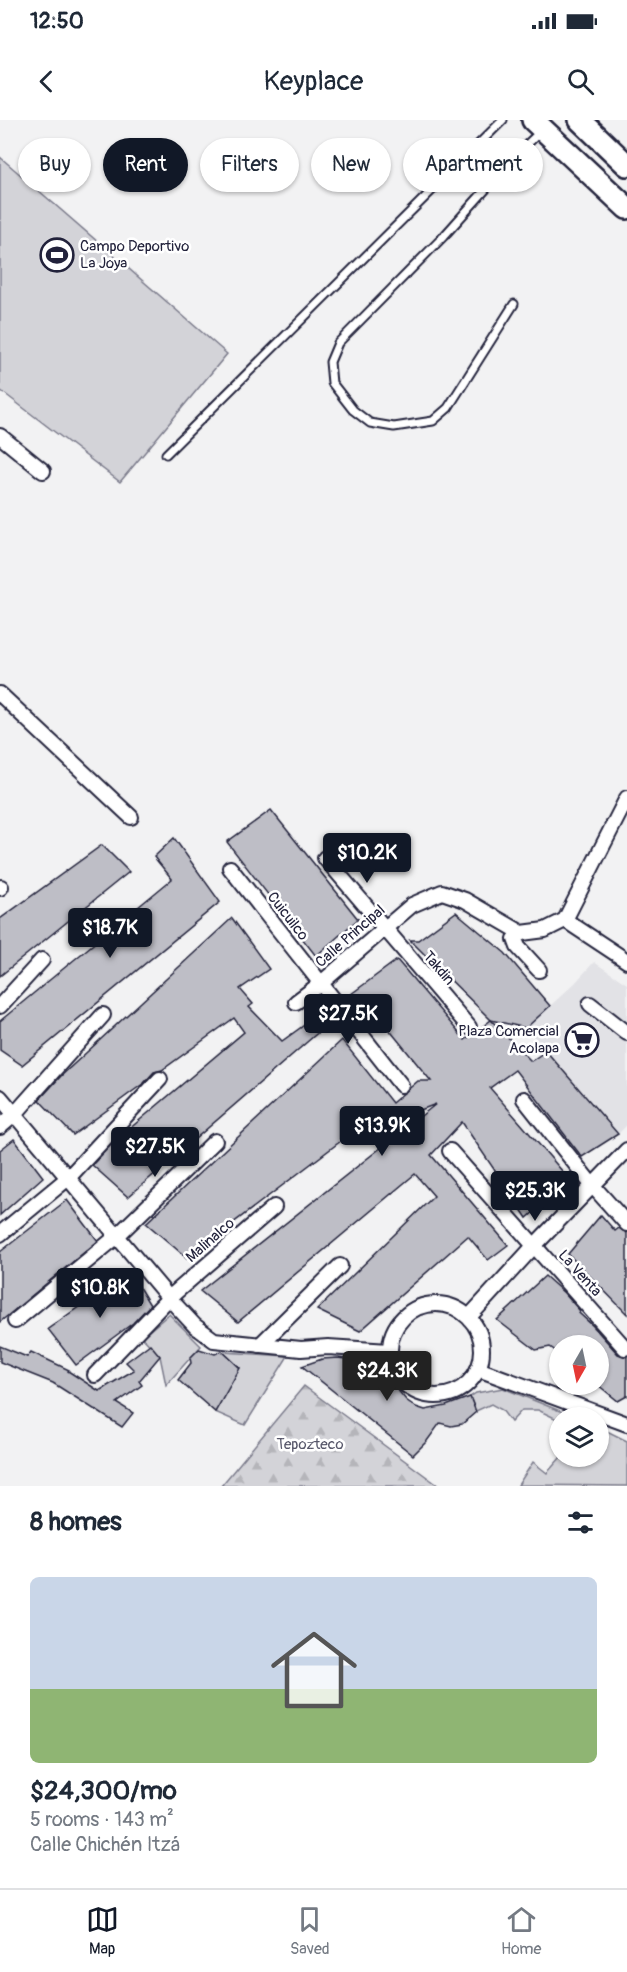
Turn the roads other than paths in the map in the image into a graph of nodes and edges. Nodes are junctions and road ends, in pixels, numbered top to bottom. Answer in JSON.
{"nodes":[{"id":1,"x":503,"y":120,"type":"edge"},
{"id":2,"x":580,"y":120,"type":"edge"},
{"id":3,"x":538,"y":124,"type":"edge"},
{"id":4,"x":627,"y":165,"type":"edge"},
{"id":5,"x":627,"y":208,"type":"edge"},
{"id":6,"x":514,"y":304,"type":"dead end"},
{"id":7,"x":0,"y":436,"type":"edge"},
{"id":8,"x":166,"y":454,"type":"dead end"},
{"id":9,"x":43,"y":471,"type":"dead end"},
{"id":10,"x":0,"y":694,"type":"edge"},
{"id":11,"x":627,"y":798,"type":"edge"},
{"id":12,"x":131,"y":817,"type":"dead end"},
{"id":13,"x":325,"y":858,"type":"dead end"},
{"id":14,"x":230,"y":868,"type":"dead end"},
{"id":15,"x":565,"y":920,"type":"junction"},
{"id":16,"x":384,"y":930,"type":"junction"},
{"id":17,"x":522,"y":933,"type":"junction"},
{"id":18,"x":42,"y":960,"type":"dead end"},
{"id":19,"x":627,"y":961,"type":"edge"},
{"id":20,"x":539,"y":970,"type":"dead end"},
{"id":21,"x":320,"y":984,"type":"junction"},
{"id":22,"x":296,"y":1002,"type":"dead end"},
{"id":23,"x":590,"y":1005,"type":"dead end"},
{"id":24,"x":0,"y":1006,"type":"edge"},
{"id":25,"x":103,"y":1015,"type":"dead end"},
{"id":26,"x":469,"y":1027,"type":"dead end"},
{"id":27,"x":627,"y":1033,"type":"edge"},
{"id":28,"x":160,"y":1079,"type":"dead end"},
{"id":29,"x":401,"y":1085,"type":"dead end"},
{"id":30,"x":0,"y":1097,"type":"edge"},
{"id":31,"x":524,"y":1099,"type":"dead end"},
{"id":32,"x":14,"y":1115,"type":"junction"},
{"id":33,"x":0,"y":1127,"type":"edge"},
{"id":34,"x":215,"y":1141,"type":"dead end"},
{"id":35,"x":450,"y":1150,"type":"dead end"},
{"id":36,"x":627,"y":1150,"type":"edge"},
{"id":37,"x":68,"y":1178,"type":"junction"},
{"id":38,"x":592,"y":1185,"type":"junction"},
{"id":39,"x":274,"y":1207,"type":"dead end"},
{"id":40,"x":627,"y":1224,"type":"edge"},
{"id":41,"x":0,"y":1234,"type":"edge"},
{"id":42,"x":116,"y":1237,"type":"junction"},
{"id":43,"x":534,"y":1246,"type":"junction"},
{"id":44,"x":340,"y":1266,"type":"dead end"},
{"id":45,"x":169,"y":1298,"type":"junction"},
{"id":46,"x":469,"y":1317,"type":"junction"},
{"id":47,"x":15,"y":1321,"type":"dead end"},
{"id":48,"x":260,"y":1345,"type":"junction"},
{"id":49,"x":625,"y":1348,"type":"dead end"},
{"id":50,"x":389,"y":1351,"type":"junction"},
{"id":51,"x":478,"y":1369,"type":"junction"},
{"id":52,"x":94,"y":1375,"type":"dead end"},
{"id":53,"x":627,"y":1424,"type":"edge"}],
"edges":[{"from":1,"to":8,"type":"lane"},
{"from":2,"to":4,"type":"main road"},
{"from":3,"to":5,"type":"main road"},
{"from":3,"to":6,"type":"lane"},
{"from":7,"to":9,"type":"street"},
{"from":10,"to":12,"type":"street"},
{"from":11,"to":15,"type":"street"},
{"from":13,"to":16,"type":"street","name":"Takdin"},
{"from":14,"to":21,"type":"street","name":"Cuicuilco"},
{"from":15,"to":17,"type":"street"},
{"from":15,"to":19,"type":"street"},
{"from":16,"to":17,"type":"street","name":"Calle Principal"},
{"from":16,"to":21,"type":"street","name":"Calle Principal"},
{"from":16,"to":26,"type":"street","name":"Takdin"},
{"from":17,"to":20,"type":"street"},
{"from":18,"to":24,"type":"street"},
{"from":21,"to":22,"type":"street","name":"Calle Principal"},
{"from":21,"to":29,"type":"street","name":"Cuicuilco"},
{"from":23,"to":27,"type":"street"},
{"from":25,"to":32,"type":"street"},
{"from":28,"to":37,"type":"street"},
{"from":30,"to":32,"type":"street"},
{"from":31,"to":38,"type":"street"},
{"from":32,"to":33,"type":"street"},
{"from":32,"to":37,"type":"street"},
{"from":34,"to":42,"type":"street"},
{"from":35,"to":43,"type":"street","name":"La Venta"},
{"from":36,"to":38,"type":"street"},
{"from":37,"to":41,"type":"street"},
{"from":37,"to":42,"type":"street"},
{"from":38,"to":40,"type":"street"},
{"from":38,"to":43,"type":"street"},
{"from":39,"to":45,"type":"street","name":"Malinalco"},
{"from":42,"to":45,"type":"street"},
{"from":42,"to":47,"type":"street"},
{"from":43,"to":46,"type":"street"},
{"from":43,"to":49,"type":"street","name":"La Venta"},
{"from":44,"to":48,"type":"street"},
{"from":45,"to":48,"type":"street"},
{"from":45,"to":52,"type":"street","name":"Malinalco"},
{"from":46,"to":50,"type":"street"},
{"from":46,"to":51,"type":"street"},
{"from":48,"to":50,"type":"street"},
{"from":50,"to":51,"type":"street"},
{"from":51,"to":53,"type":"street"}]}
